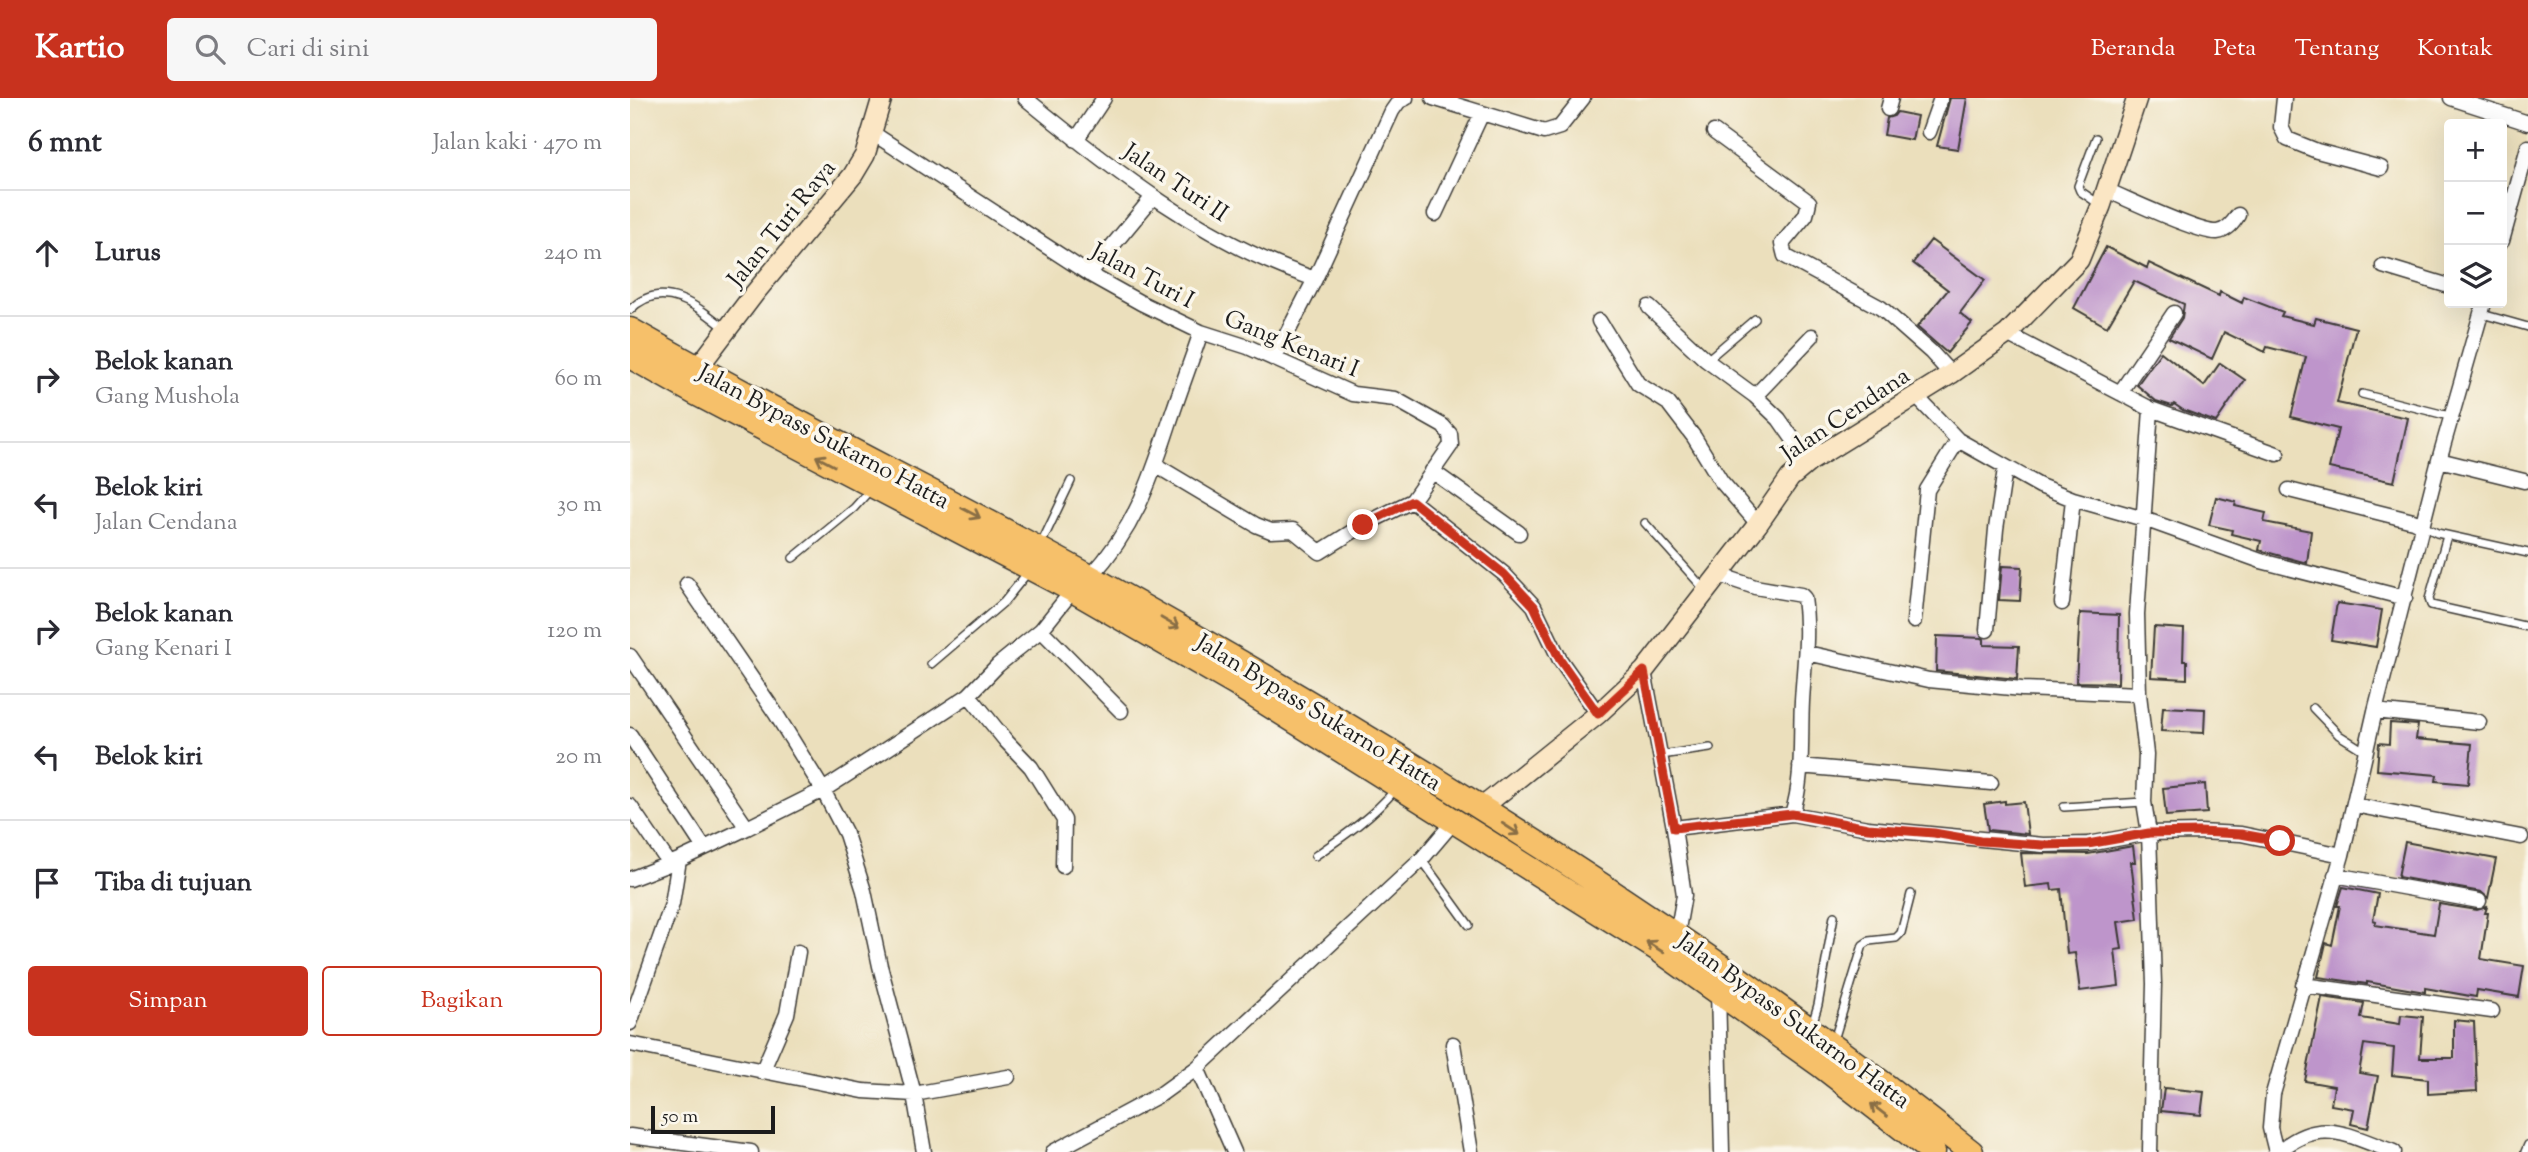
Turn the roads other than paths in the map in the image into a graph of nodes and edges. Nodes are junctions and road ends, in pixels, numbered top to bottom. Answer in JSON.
{"nodes":[{"id":1,"x":883,"y":98,"type":"edge"},
{"id":2,"x":1025,"y":98,"type":"edge"},
{"id":3,"x":1104,"y":98,"type":"edge"},
{"id":4,"x":1406,"y":98,"type":"edge"},
{"id":5,"x":1433,"y":98,"type":"edge"},
{"id":6,"x":1583,"y":98,"type":"edge"},
{"id":7,"x":1941,"y":98,"type":"edge"},
{"id":8,"x":2137,"y":98,"type":"edge"},
{"id":9,"x":2284,"y":98,"type":"edge"},
{"id":10,"x":2451,"y":98,"type":"edge"},
{"id":11,"x":1477,"y":107,"type":"edge"},
{"id":12,"x":2528,"y":123,"type":"edge"},
{"id":13,"x":871,"y":132,"type":"junction"},
{"id":14,"x":1714,"y":132,"type":"dead end"},
{"id":15,"x":1929,"y":132,"type":"dead end"},
{"id":16,"x":2096,"y":138,"type":"dead end"},
{"id":17,"x":1076,"y":140,"type":"junction"},
{"id":18,"x":2528,"y":150,"type":"edge"},
{"id":19,"x":2381,"y":168,"type":"dead end"},
{"id":20,"x":1152,"y":198,"type":"junction"},
{"id":21,"x":2104,"y":198,"type":"junction"},
{"id":22,"x":1435,"y":214,"type":"dead end"},
{"id":23,"x":2238,"y":215,"type":"dead end"},
{"id":24,"x":2507,"y":224,"type":"edge"},
{"id":25,"x":2383,"y":266,"type":"dead end"},
{"id":26,"x":1089,"y":274,"type":"junction"},
{"id":27,"x":1315,"y":279,"type":"junction"},
{"id":28,"x":2444,"y":284,"type":"edge"},
{"id":29,"x":1649,"y":307,"type":"dead end"},
{"id":30,"x":2483,"y":308,"type":"edge"},
{"id":31,"x":630,"y":310,"type":"edge"},
{"id":32,"x":2174,"y":313,"type":"dead end"},
{"id":33,"x":1755,"y":319,"type":"dead end"},
{"id":34,"x":1599,"y":321,"type":"dead end"},
{"id":35,"x":2528,"y":327,"type":"edge"},
{"id":36,"x":726,"y":329,"type":"junction"},
{"id":37,"x":630,"y":330,"type":"edge"},
{"id":38,"x":1201,"y":332,"type":"junction"},
{"id":39,"x":2007,"y":334,"type":"junction"},
{"id":40,"x":1812,"y":335,"type":"dead end"},
{"id":41,"x":630,"y":357,"type":"edge"},
{"id":42,"x":1274,"y":359,"type":"junction"},
{"id":43,"x":1706,"y":360,"type":"junction"},
{"id":44,"x":697,"y":369,"type":"junction"},
{"id":45,"x":1951,"y":374,"type":"junction"},
{"id":46,"x":2120,"y":393,"type":"junction"},
{"id":47,"x":2362,"y":394,"type":"dead end"},
{"id":48,"x":1915,"y":395,"type":"junction"},
{"id":49,"x":1755,"y":396,"type":"junction"},
{"id":50,"x":2151,"y":409,"type":"junction"},
{"id":51,"x":2453,"y":417,"type":"junction"},
{"id":52,"x":1958,"y":440,"type":"junction"},
{"id":53,"x":2277,"y":454,"type":"dead end"},
{"id":54,"x":2440,"y":460,"type":"junction"},
{"id":55,"x":1809,"y":462,"type":"junction"},
{"id":56,"x":1157,"y":466,"type":"junction"},
{"id":57,"x":2006,"y":468,"type":"junction"},
{"id":58,"x":1432,"y":471,"type":"junction"},
{"id":59,"x":1071,"y":481,"type":"dead end"},
{"id":60,"x":2524,"y":481,"type":"dead end"},
{"id":61,"x":873,"y":487,"type":"junction"},
{"id":62,"x":2289,"y":490,"type":"dead end"},
{"id":63,"x":2073,"y":499,"type":"junction"},
{"id":64,"x":1412,"y":501,"type":"junction"},
{"id":65,"x":2144,"y":519,"type":"junction"},
{"id":66,"x":1645,"y":523,"type":"dead end"},
{"id":67,"x":1758,"y":524,"type":"junction"},
{"id":68,"x":2423,"y":526,"type":"junction"},
{"id":69,"x":1519,"y":533,"type":"dead end"},
{"id":70,"x":2448,"y":536,"type":"junction"},
{"id":71,"x":2528,"y":552,"type":"edge"},
{"id":72,"x":793,"y":558,"type":"dead end"},
{"id":73,"x":1035,"y":559,"type":"junction"},
{"id":74,"x":1720,"y":575,"type":"junction"},
{"id":75,"x":687,"y":584,"type":"dead end"},
{"id":76,"x":1081,"y":584,"type":"junction"},
{"id":77,"x":1705,"y":590,"type":"junction"},
{"id":78,"x":2405,"y":598,"type":"junction"},
{"id":79,"x":2062,"y":603,"type":"dead end"},
{"id":80,"x":1914,"y":621,"type":"dead end"},
{"id":81,"x":2528,"y":626,"type":"edge"},
{"id":82,"x":1041,"y":630,"type":"junction"},
{"id":83,"x":1987,"y":630,"type":"dead end"},
{"id":84,"x":1807,"y":653,"type":"junction"},
{"id":85,"x":630,"y":656,"type":"edge"},
{"id":86,"x":931,"y":664,"type":"dead end"},
{"id":87,"x":1644,"y":671,"type":"junction"},
{"id":88,"x":2139,"y":694,"type":"junction"},
{"id":89,"x":969,"y":695,"type":"junction"},
{"id":90,"x":2313,"y":708,"type":"dead end"},
{"id":91,"x":1121,"y":710,"type":"dead end"},
{"id":92,"x":2375,"y":711,"type":"junction"},
{"id":93,"x":1598,"y":714,"type":"junction"},
{"id":94,"x":2479,"y":722,"type":"dead end"},
{"id":95,"x":630,"y":735,"type":"edge"},
{"id":96,"x":1710,"y":748,"type":"dead end"},
{"id":97,"x":2366,"y":752,"type":"junction"},
{"id":98,"x":1661,"y":755,"type":"junction"},
{"id":99,"x":1800,"y":766,"type":"junction"},
{"id":100,"x":1991,"y":783,"type":"dead end"},
{"id":101,"x":1400,"y":785,"type":"junction"},
{"id":102,"x":822,"y":790,"type":"junction"},
{"id":103,"x":2144,"y":802,"type":"junction"},
{"id":104,"x":2354,"y":805,"type":"junction"},
{"id":105,"x":630,"y":806,"type":"edge"},
{"id":106,"x":2064,"y":807,"type":"dead end"},
{"id":107,"x":1480,"y":809,"type":"junction"},
{"id":108,"x":1792,"y":814,"type":"junction"},
{"id":109,"x":1455,"y":820,"type":"junction"},
{"id":110,"x":747,"y":828,"type":"junction"},
{"id":111,"x":1674,"y":828,"type":"junction"},
{"id":112,"x":2149,"y":833,"type":"junction"},
{"id":113,"x":2521,"y":838,"type":"dead end"},
{"id":114,"x":704,"y":848,"type":"junction"},
{"id":115,"x":2342,"y":855,"type":"junction"},
{"id":116,"x":1315,"y":856,"type":"dead end"},
{"id":117,"x":1421,"y":860,"type":"junction"},
{"id":118,"x":674,"y":862,"type":"junction"},
{"id":119,"x":1063,"y":866,"type":"dead end"},
{"id":120,"x":2335,"y":875,"type":"junction"},
{"id":121,"x":630,"y":878,"type":"edge"},
{"id":122,"x":1911,"y":894,"type":"dead end"},
{"id":123,"x":2479,"y":901,"type":"dead end"},
{"id":124,"x":1834,"y":916,"type":"dead end"},
{"id":125,"x":1469,"y":925,"type":"dead end"},
{"id":126,"x":1677,"y":935,"type":"junction"},
{"id":127,"x":798,"y":952,"type":"dead end"},
{"id":128,"x":2303,"y":985,"type":"junction"},
{"id":129,"x":1718,"y":990,"type":"junction"},
{"id":130,"x":2492,"y":1011,"type":"dead end"},
{"id":131,"x":630,"y":1023,"type":"edge"},
{"id":132,"x":1810,"y":1030,"type":"junction"},
{"id":133,"x":1453,"y":1044,"type":"dead end"},
{"id":134,"x":630,"y":1045,"type":"edge"},
{"id":135,"x":1827,"y":1056,"type":"junction"},
{"id":136,"x":1197,"y":1068,"type":"junction"},
{"id":137,"x":762,"y":1072,"type":"junction"},
{"id":138,"x":1007,"y":1077,"type":"dead end"},
{"id":139,"x":914,"y":1094,"type":"junction"},
{"id":140,"x":630,"y":1136,"type":"edge"},
{"id":141,"x":2528,"y":1145,"type":"edge"},
{"id":142,"x":751,"y":1152,"type":"edge"},
{"id":143,"x":924,"y":1152,"type":"edge"},
{"id":144,"x":1053,"y":1152,"type":"edge"},
{"id":145,"x":1234,"y":1152,"type":"edge"},
{"id":146,"x":1471,"y":1152,"type":"edge"},
{"id":147,"x":1722,"y":1152,"type":"edge"},
{"id":148,"x":1933,"y":1152,"type":"edge"},
{"id":149,"x":1971,"y":1152,"type":"edge"},
{"id":150,"x":2150,"y":1152,"type":"edge"},
{"id":151,"x":2277,"y":1152,"type":"edge"},
{"id":152,"x":2394,"y":1152,"type":"edge"},
{"id":153,"x":2525,"y":1152,"type":"edge"}],
"edges":[{"from":1,"to":13,"type":"street","name":"Jalan Turi Raya"},
{"from":2,"to":17,"type":"street","name":"Jalan Turi II"},
{"from":3,"to":17,"type":"street"},
{"from":4,"to":27,"type":"street"},
{"from":5,"to":11,"type":"street"},
{"from":6,"to":11,"type":"street"},
{"from":7,"to":15,"type":"street"},
{"from":8,"to":21,"type":"street","name":"Jalan Cendana"},
{"from":9,"to":19,"type":"street"},
{"from":10,"to":12,"type":"street"},
{"from":11,"to":22,"type":"street"},
{"from":13,"to":26,"type":"street","name":"Jalan Turi I"},
{"from":13,"to":36,"type":"street","name":"Jalan Turi Raya"},
{"from":14,"to":45,"type":"street"},
{"from":16,"to":21,"type":"lane"},
{"from":17,"to":20,"type":"street","name":"Jalan Turi II"},
{"from":18,"to":24,"type":"street"},
{"from":20,"to":26,"type":"street"},
{"from":20,"to":27,"type":"street","name":"Jalan Turi II"},
{"from":21,"to":23,"type":"street"},
{"from":21,"to":39,"type":"street","name":"Jalan Cendana"},
{"from":25,"to":28,"type":"street"},
{"from":26,"to":38,"type":"street","name":"Jalan Turi I"},
{"from":27,"to":42,"type":"street"},
{"from":29,"to":43,"type":"street"},
{"from":30,"to":35,"type":"lane"},
{"from":30,"to":51,"type":"street"},
{"from":31,"to":36,"type":"lane"},
{"from":32,"to":46,"type":"street"},
{"from":33,"to":43,"type":"lane"},
{"from":34,"to":67,"type":"street"},
{"from":36,"to":44,"type":"street","name":"Jalan Turi Raya"},
{"from":37,"to":44,"type":"highway","name":"Jalan Bypass Sukarno Hatta"},
{"from":38,"to":42,"type":"street","name":"Gang Kenari I"},
{"from":38,"to":56,"type":"street","name":"Jalan Turi I"},
{"from":39,"to":45,"type":"street","name":"Jalan Cendana"},
{"from":39,"to":46,"type":"street"},
{"from":40,"to":49,"type":"street"},
{"from":61,"to":41,"type":"highway","name":"Jalan Bypass Sukarno Hatta","one_way":true},
{"from":42,"to":58,"type":"street","name":"Gang Kenari I"},
{"from":43,"to":49,"type":"street"},
{"from":44,"to":73,"type":"highway","name":"Jalan Bypass Sukarno Hatta","one_way":true},
{"from":45,"to":48,"type":"street","name":"Jalan Cendana"},
{"from":46,"to":50,"type":"street"},
{"from":47,"to":51,"type":"lane"},
{"from":48,"to":52,"type":"street"},
{"from":48,"to":55,"type":"street","name":"Jalan Cendana"},
{"from":49,"to":55,"type":"street"},
{"from":50,"to":53,"type":"street"},
{"from":50,"to":65,"type":"street"},
{"from":51,"to":54,"type":"street"},
{"from":52,"to":57,"type":"street"},
{"from":52,"to":80,"type":"street"},
{"from":54,"to":60,"type":"street"},
{"from":54,"to":68,"type":"street"},
{"from":55,"to":67,"type":"street","name":"Jalan Cendana"},
{"from":56,"to":64,"type":"street"},
{"from":56,"to":76,"type":"street","name":"Jalan Turi I"},
{"from":57,"to":63,"type":"street"},
{"from":57,"to":83,"type":"street"},
{"from":58,"to":64,"type":"street","name":"Gang Kenari I"},
{"from":58,"to":69,"type":"street"},
{"from":59,"to":73,"type":"lane"},
{"from":61,"to":72,"type":"lane"},
{"from":61,"to":73,"type":"highway","name":"Jalan Bypass Sukarno Hatta"},
{"from":62,"to":68,"type":"street"},
{"from":63,"to":65,"type":"street"},
{"from":63,"to":79,"type":"street"},
{"from":64,"to":93,"type":"street"},
{"from":65,"to":78,"type":"street"},
{"from":65,"to":88,"type":"street"},
{"from":66,"to":77,"type":"lane"},
{"from":67,"to":74,"type":"street","name":"Jalan Cendana"},
{"from":68,"to":70,"type":"lane"},
{"from":68,"to":78,"type":"street"},
{"from":70,"to":71,"type":"lane"},
{"from":70,"to":81,"type":"lane"},
{"from":73,"to":76,"type":"highway","name":"Jalan Bypass Sukarno Hatta"},
{"from":73,"to":86,"type":"lane"},
{"from":74,"to":77,"type":"street","name":"Jalan Cendana"},
{"from":74,"to":84,"type":"street"},
{"from":75,"to":102,"type":"street"},
{"from":76,"to":82,"type":"street","name":"Jalan Turi I"},
{"from":76,"to":101,"type":"highway","name":"Jalan Bypass Sukarno Hatta"},
{"from":76,"to":107,"type":"highway","name":"Jalan Bypass Sukarno Hatta","one_way":true},
{"from":77,"to":87,"type":"street","name":"Jalan Cendana"},
{"from":78,"to":92,"type":"street"},
{"from":82,"to":89,"type":"street","name":"Jalan Turi I"},
{"from":82,"to":91,"type":"street"},
{"from":84,"to":88,"type":"street"},
{"from":84,"to":99,"type":"street"},
{"from":85,"to":110,"type":"street"},
{"from":87,"to":93,"type":"street","name":"Jalan Cendana"},
{"from":87,"to":98,"type":"street"},
{"from":88,"to":103,"type":"street"},
{"from":89,"to":102,"type":"street","name":"Jalan Turi I"},
{"from":89,"to":119,"type":"street"},
{"from":90,"to":97,"type":"lane"},
{"from":92,"to":94,"type":"street"},
{"from":92,"to":97,"type":"street"},
{"from":93,"to":107,"type":"street","name":"Jalan Cendana"},
{"from":95,"to":114,"type":"street"},
{"from":96,"to":98,"type":"lane"},
{"from":97,"to":104,"type":"street"},
{"from":98,"to":111,"type":"street"},
{"from":99,"to":100,"type":"street"},
{"from":99,"to":108,"type":"street"},
{"from":101,"to":109,"type":"highway","name":"Jalan Bypass Sukarno Hatta"},
{"from":101,"to":116,"type":"lane"},
{"from":102,"to":110,"type":"street","name":"Jalan Turi I"},
{"from":102,"to":139,"type":"street"},
{"from":103,"to":106,"type":"lane"},
{"from":103,"to":112,"type":"street"},
{"from":104,"to":113,"type":"street"},
{"from":104,"to":115,"type":"street"},
{"from":105,"to":118,"type":"street"},
{"from":107,"to":126,"type":"highway","name":"Jalan Bypass Sukarno Hatta","one_way":true},
{"from":108,"to":111,"type":"street"},
{"from":108,"to":112,"type":"street"},
{"from":109,"to":117,"type":"street"},
{"from":129,"to":109,"type":"highway","name":"Jalan Bypass Sukarno Hatta","one_way":true},
{"from":110,"to":114,"type":"street","name":"Jalan Turi I"},
{"from":111,"to":126,"type":"street"},
{"from":112,"to":115,"type":"street"},
{"from":112,"to":150,"type":"street"},
{"from":114,"to":118,"type":"street","name":"Jalan Turi I"},
{"from":115,"to":120,"type":"street"},
{"from":117,"to":125,"type":"lane"},
{"from":117,"to":136,"type":"street"},
{"from":118,"to":121,"type":"street","name":"Jalan Turi I"},
{"from":118,"to":131,"type":"street"},
{"from":120,"to":123,"type":"street"},
{"from":120,"to":128,"type":"street"},
{"from":122,"to":135,"type":"lane"},
{"from":124,"to":132,"type":"lane"},
{"from":126,"to":132,"type":"highway","name":"Jalan Bypass Sukarno Hatta"},
{"from":127,"to":137,"type":"street"},
{"from":128,"to":130,"type":"street"},
{"from":128,"to":151,"type":"street"},
{"from":129,"to":135,"type":"highway","name":"Jalan Bypass Sukarno Hatta"},
{"from":129,"to":147,"type":"street"},
{"from":132,"to":135,"type":"highway","name":"Jalan Bypass Sukarno Hatta"},
{"from":133,"to":146,"type":"street"},
{"from":134,"to":137,"type":"street"},
{"from":148,"to":135,"type":"highway","name":"Jalan Bypass Sukarno Hatta","one_way":true},
{"from":135,"to":149,"type":"highway","name":"Jalan Bypass Sukarno Hatta"},
{"from":136,"to":144,"type":"street"},
{"from":136,"to":145,"type":"street"},
{"from":137,"to":139,"type":"street"},
{"from":138,"to":139,"type":"street"},
{"from":139,"to":143,"type":"street"},
{"from":140,"to":142,"type":"street"},
{"from":141,"to":153,"type":"lane"},
{"from":151,"to":152,"type":"street"}]}
